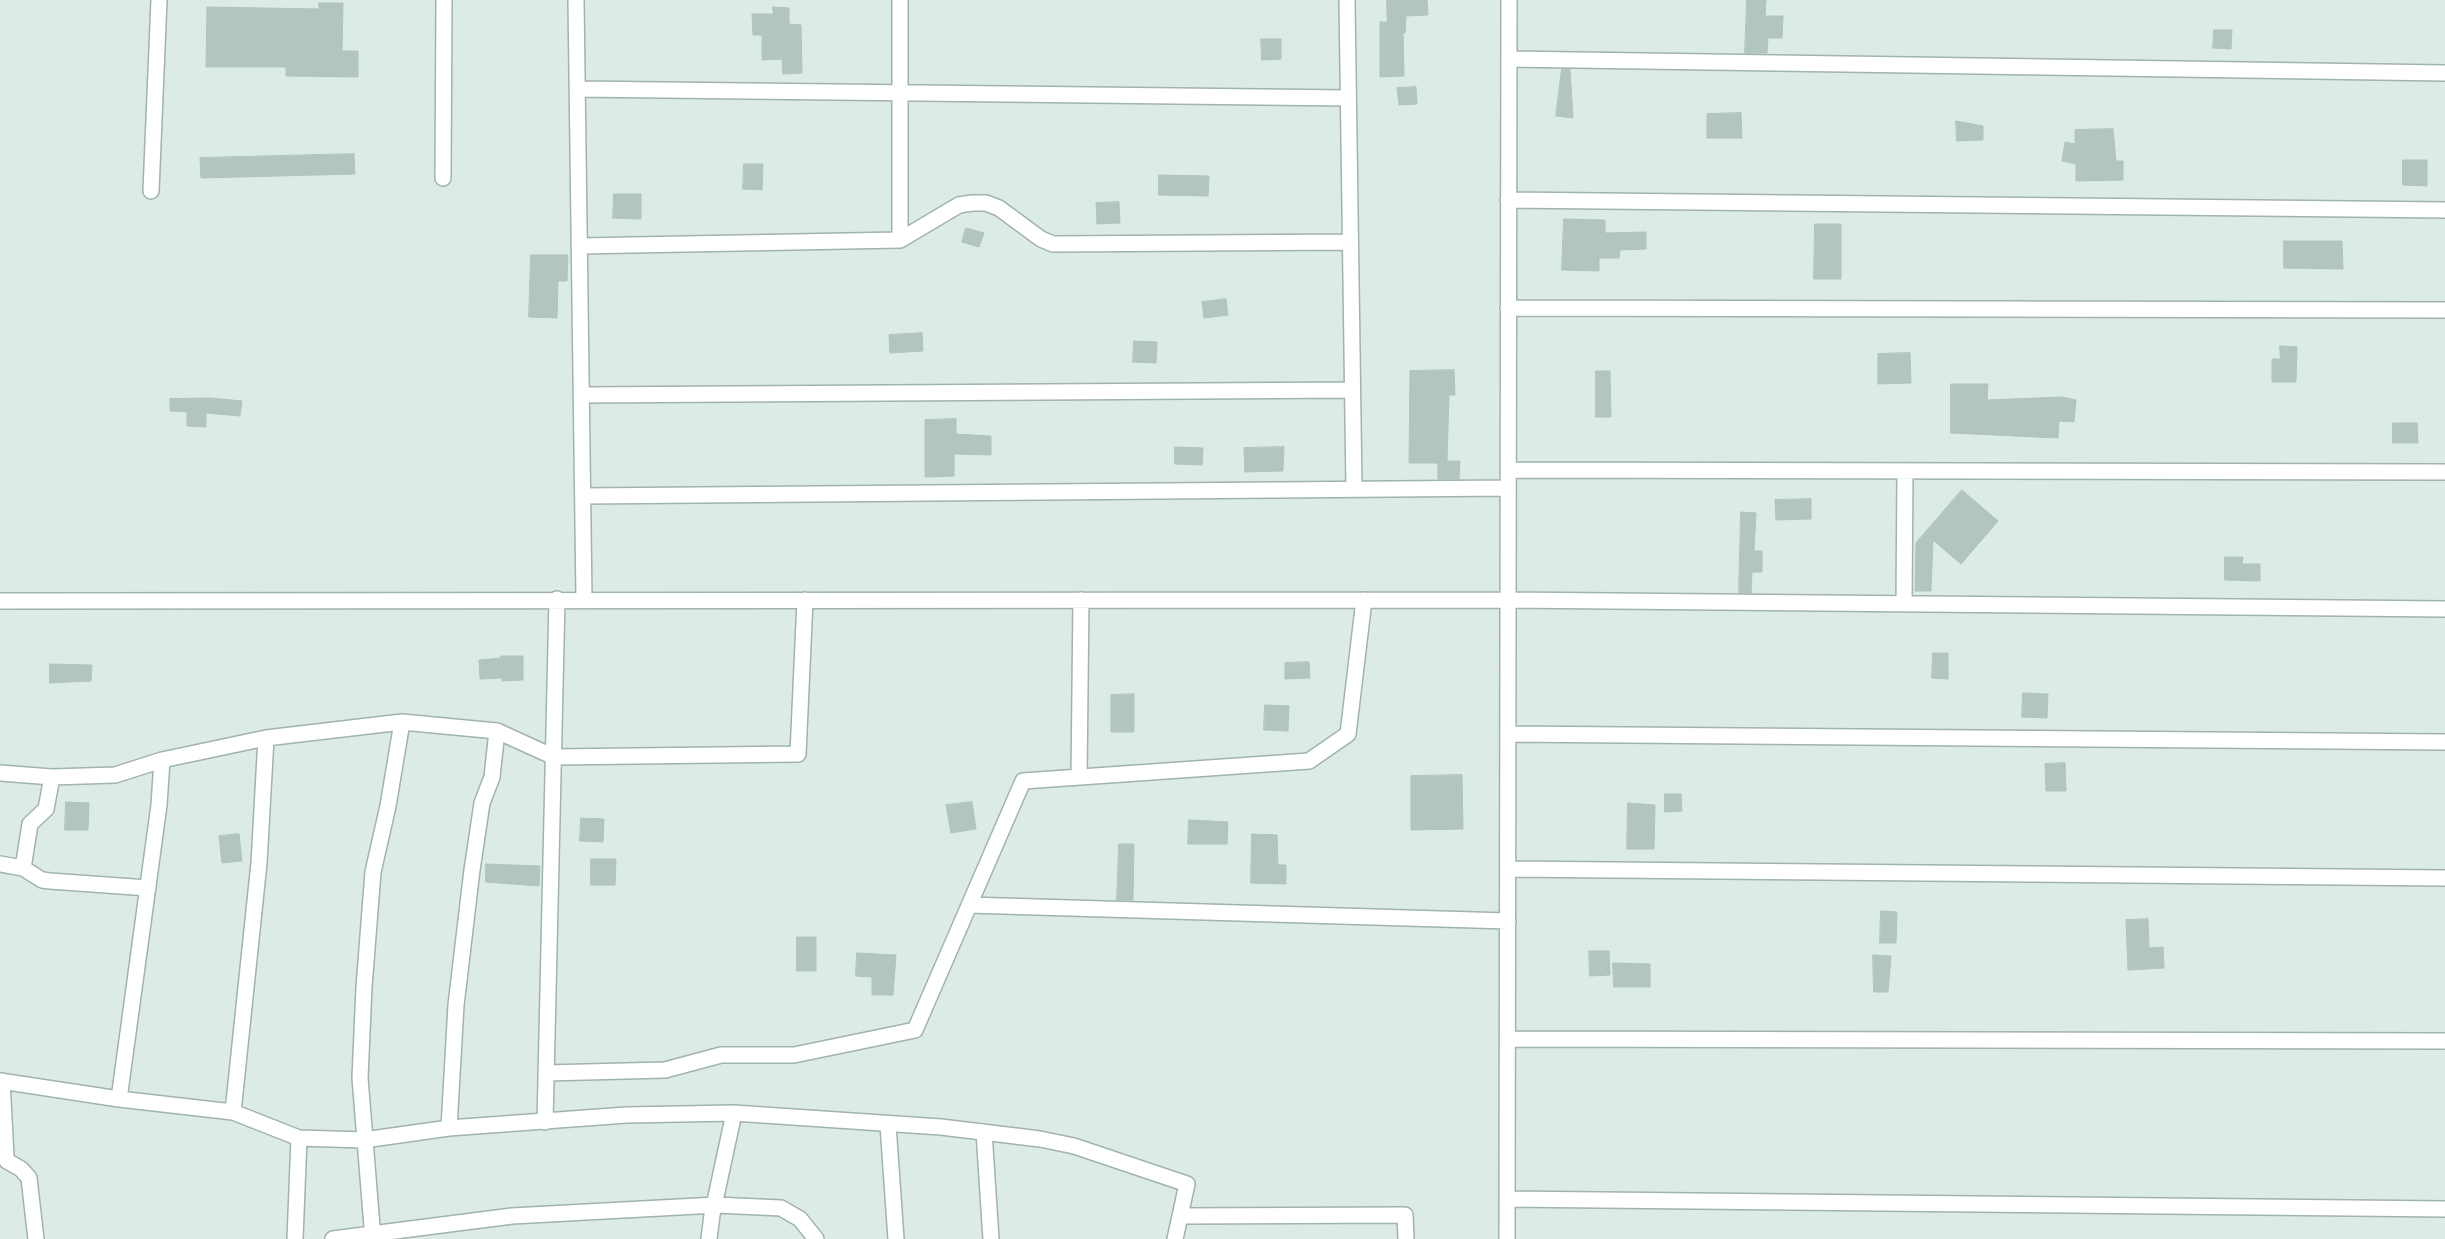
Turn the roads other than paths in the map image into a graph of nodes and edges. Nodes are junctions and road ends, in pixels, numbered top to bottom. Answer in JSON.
{"nodes":[{"id":1,"x":159,"y":0,"type":"edge"},
{"id":2,"x":444,"y":0,"type":"edge"},
{"id":3,"x":576,"y":0,"type":"edge"},
{"id":4,"x":900,"y":0,"type":"edge"},
{"id":5,"x":1347,"y":0,"type":"edge"},
{"id":6,"x":1509,"y":0,"type":"edge"},
{"id":7,"x":1509,"y":59,"type":"junction"},
{"id":8,"x":2445,"y":73,"type":"edge"},
{"id":9,"x":577,"y":89,"type":"junction"},
{"id":10,"x":900,"y":93,"type":"junction"},
{"id":11,"x":1348,"y":98,"type":"junction"},
{"id":12,"x":443,"y":178,"type":"dead end"},
{"id":13,"x":152,"y":191,"type":"dead end"},
{"id":14,"x":1508,"y":200,"type":"junction"},
{"id":15,"x":2445,"y":210,"type":"edge"},
{"id":16,"x":900,"y":240,"type":"junction"},
{"id":17,"x":1350,"y":242,"type":"junction"},
{"id":18,"x":579,"y":246,"type":"junction"},
{"id":19,"x":1508,"y":308,"type":"junction"},
{"id":20,"x":2445,"y":310,"type":"edge"},
{"id":21,"x":1352,"y":390,"type":"junction"},
{"id":22,"x":581,"y":394,"type":"junction"},
{"id":23,"x":1508,"y":470,"type":"junction"},
{"id":24,"x":1905,"y":471,"type":"junction"},
{"id":25,"x":2445,"y":472,"type":"edge"},
{"id":26,"x":1508,"y":488,"type":"junction"},
{"id":27,"x":1354,"y":489,"type":"junction"},
{"id":28,"x":583,"y":496,"type":"junction"},
{"id":29,"x":557,"y":600,"type":"junction"},
{"id":30,"x":584,"y":600,"type":"junction"},
{"id":31,"x":805,"y":600,"type":"junction"},
{"id":32,"x":1081,"y":600,"type":"junction"},
{"id":33,"x":1364,"y":600,"type":"junction"},
{"id":34,"x":1508,"y":600,"type":"junction"},
{"id":35,"x":0,"y":601,"type":"edge"},
{"id":36,"x":1904,"y":604,"type":"junction"},
{"id":37,"x":2445,"y":609,"type":"edge"},
{"id":38,"x":402,"y":722,"type":"junction"},
{"id":39,"x":497,"y":731,"type":"junction"},
{"id":40,"x":1508,"y":734,"type":"junction"},
{"id":41,"x":266,"y":738,"type":"junction"},
{"id":42,"x":2445,"y":742,"type":"edge"},
{"id":43,"x":554,"y":757,"type":"junction"},
{"id":44,"x":162,"y":760,"type":"junction"},
{"id":45,"x":0,"y":773,"type":"edge"},
{"id":46,"x":52,"y":777,"type":"junction"},
{"id":47,"x":1079,"y":777,"type":"junction"},
{"id":48,"x":0,"y":864,"type":"edge"},
{"id":49,"x":23,"y":868,"type":"junction"},
{"id":50,"x":1508,"y":869,"type":"junction"},
{"id":51,"x":2445,"y":878,"type":"edge"},
{"id":52,"x":148,"y":888,"type":"junction"},
{"id":53,"x":969,"y":905,"type":"junction"},
{"id":54,"x":1508,"y":921,"type":"junction"},
{"id":55,"x":1508,"y":1039,"type":"junction"},
{"id":56,"x":2445,"y":1041,"type":"edge"},
{"id":57,"x":546,"y":1073,"type":"junction"},
{"id":58,"x":1,"y":1081,"type":"edge"},
{"id":59,"x":119,"y":1099,"type":"junction"},
{"id":60,"x":232,"y":1112,"type":"junction"},
{"id":61,"x":734,"y":1113,"type":"junction"},
{"id":62,"x":545,"y":1122,"type":"junction"},
{"id":63,"x":888,"y":1125,"type":"junction"},
{"id":64,"x":448,"y":1128,"type":"junction"},
{"id":65,"x":984,"y":1132,"type":"junction"},
{"id":66,"x":299,"y":1138,"type":"junction"},
{"id":67,"x":364,"y":1140,"type":"junction"},
{"id":68,"x":1507,"y":1199,"type":"junction"},
{"id":69,"x":716,"y":1205,"type":"junction"},
{"id":70,"x":2445,"y":1210,"type":"edge"},
{"id":71,"x":1181,"y":1216,"type":"junction"},
{"id":72,"x":373,"y":1236,"type":"edge"},
{"id":73,"x":36,"y":1239,"type":"edge"},
{"id":74,"x":295,"y":1239,"type":"edge"},
{"id":75,"x":333,"y":1239,"type":"edge"},
{"id":76,"x":709,"y":1239,"type":"edge"},
{"id":77,"x":816,"y":1239,"type":"edge"},
{"id":78,"x":896,"y":1239,"type":"edge"},
{"id":79,"x":991,"y":1239,"type":"edge"},
{"id":80,"x":1175,"y":1239,"type":"edge"},
{"id":81,"x":1406,"y":1239,"type":"edge"},
{"id":82,"x":1507,"y":1239,"type":"edge"}],
"edges":[{"from":1,"to":13,"type":"street"},
{"from":2,"to":12,"type":"street"},
{"from":3,"to":9,"type":"street"},
{"from":4,"to":10,"type":"street"},
{"from":5,"to":11,"type":"street"},
{"from":6,"to":7,"type":"street"},
{"from":7,"to":8,"type":"street"},
{"from":7,"to":14,"type":"street"},
{"from":9,"to":10,"type":"street"},
{"from":9,"to":18,"type":"street"},
{"from":10,"to":11,"type":"street"},
{"from":10,"to":16,"type":"street"},
{"from":11,"to":17,"type":"street"},
{"from":14,"to":15,"type":"street"},
{"from":14,"to":19,"type":"street"},
{"from":16,"to":17,"type":"street"},
{"from":16,"to":18,"type":"street"},
{"from":17,"to":21,"type":"street"},
{"from":18,"to":22,"type":"street"},
{"from":19,"to":20,"type":"street"},
{"from":19,"to":23,"type":"street"},
{"from":21,"to":22,"type":"street"},
{"from":21,"to":27,"type":"street"},
{"from":22,"to":28,"type":"street"},
{"from":23,"to":24,"type":"street"},
{"from":23,"to":26,"type":"street"},
{"from":24,"to":25,"type":"street"},
{"from":24,"to":36,"type":"street"},
{"from":26,"to":27,"type":"street"},
{"from":26,"to":34,"type":"street"},
{"from":27,"to":28,"type":"street"},
{"from":28,"to":30,"type":"street"},
{"from":29,"to":30,"type":"street"},
{"from":29,"to":35,"type":"street"},
{"from":29,"to":43,"type":"street"},
{"from":30,"to":31,"type":"street"},
{"from":31,"to":32,"type":"street"},
{"from":31,"to":43,"type":"street"},
{"from":32,"to":33,"type":"street"},
{"from":32,"to":47,"type":"street"},
{"from":33,"to":34,"type":"street"},
{"from":33,"to":47,"type":"street"},
{"from":34,"to":36,"type":"street"},
{"from":34,"to":40,"type":"street"},
{"from":36,"to":37,"type":"street"},
{"from":38,"to":39,"type":"street"},
{"from":38,"to":41,"type":"street"},
{"from":38,"to":67,"type":"street"},
{"from":39,"to":43,"type":"street"},
{"from":39,"to":64,"type":"street"},
{"from":40,"to":42,"type":"street"},
{"from":40,"to":50,"type":"street"},
{"from":41,"to":44,"type":"street"},
{"from":41,"to":60,"type":"street"},
{"from":43,"to":57,"type":"street"},
{"from":44,"to":46,"type":"street"},
{"from":44,"to":52,"type":"street"},
{"from":45,"to":46,"type":"street"},
{"from":46,"to":49,"type":"street"},
{"from":47,"to":53,"type":"street"},
{"from":48,"to":49,"type":"street"},
{"from":49,"to":52,"type":"street"},
{"from":50,"to":51,"type":"street"},
{"from":50,"to":54,"type":"street"},
{"from":52,"to":59,"type":"street"},
{"from":53,"to":54,"type":"street"},
{"from":53,"to":57,"type":"street"},
{"from":54,"to":55,"type":"street"},
{"from":55,"to":56,"type":"street"},
{"from":55,"to":68,"type":"street"},
{"from":57,"to":62,"type":"street"},
{"from":58,"to":59,"type":"street"},
{"from":58,"to":73,"type":"street"},
{"from":59,"to":60,"type":"street"},
{"from":60,"to":66,"type":"street"},
{"from":61,"to":62,"type":"street"},
{"from":61,"to":63,"type":"street"},
{"from":61,"to":69,"type":"street"},
{"from":62,"to":64,"type":"street"},
{"from":63,"to":65,"type":"street"},
{"from":63,"to":78,"type":"street"},
{"from":64,"to":67,"type":"street"},
{"from":65,"to":71,"type":"street"},
{"from":65,"to":79,"type":"street"},
{"from":66,"to":67,"type":"street"},
{"from":66,"to":74,"type":"street"},
{"from":67,"to":72,"type":"street"},
{"from":68,"to":70,"type":"street"},
{"from":68,"to":82,"type":"street"},
{"from":69,"to":72,"type":"street"},
{"from":69,"to":76,"type":"street"},
{"from":69,"to":77,"type":"street"},
{"from":71,"to":80,"type":"street"},
{"from":71,"to":81,"type":"street"},
{"from":72,"to":75,"type":"street"}]}
